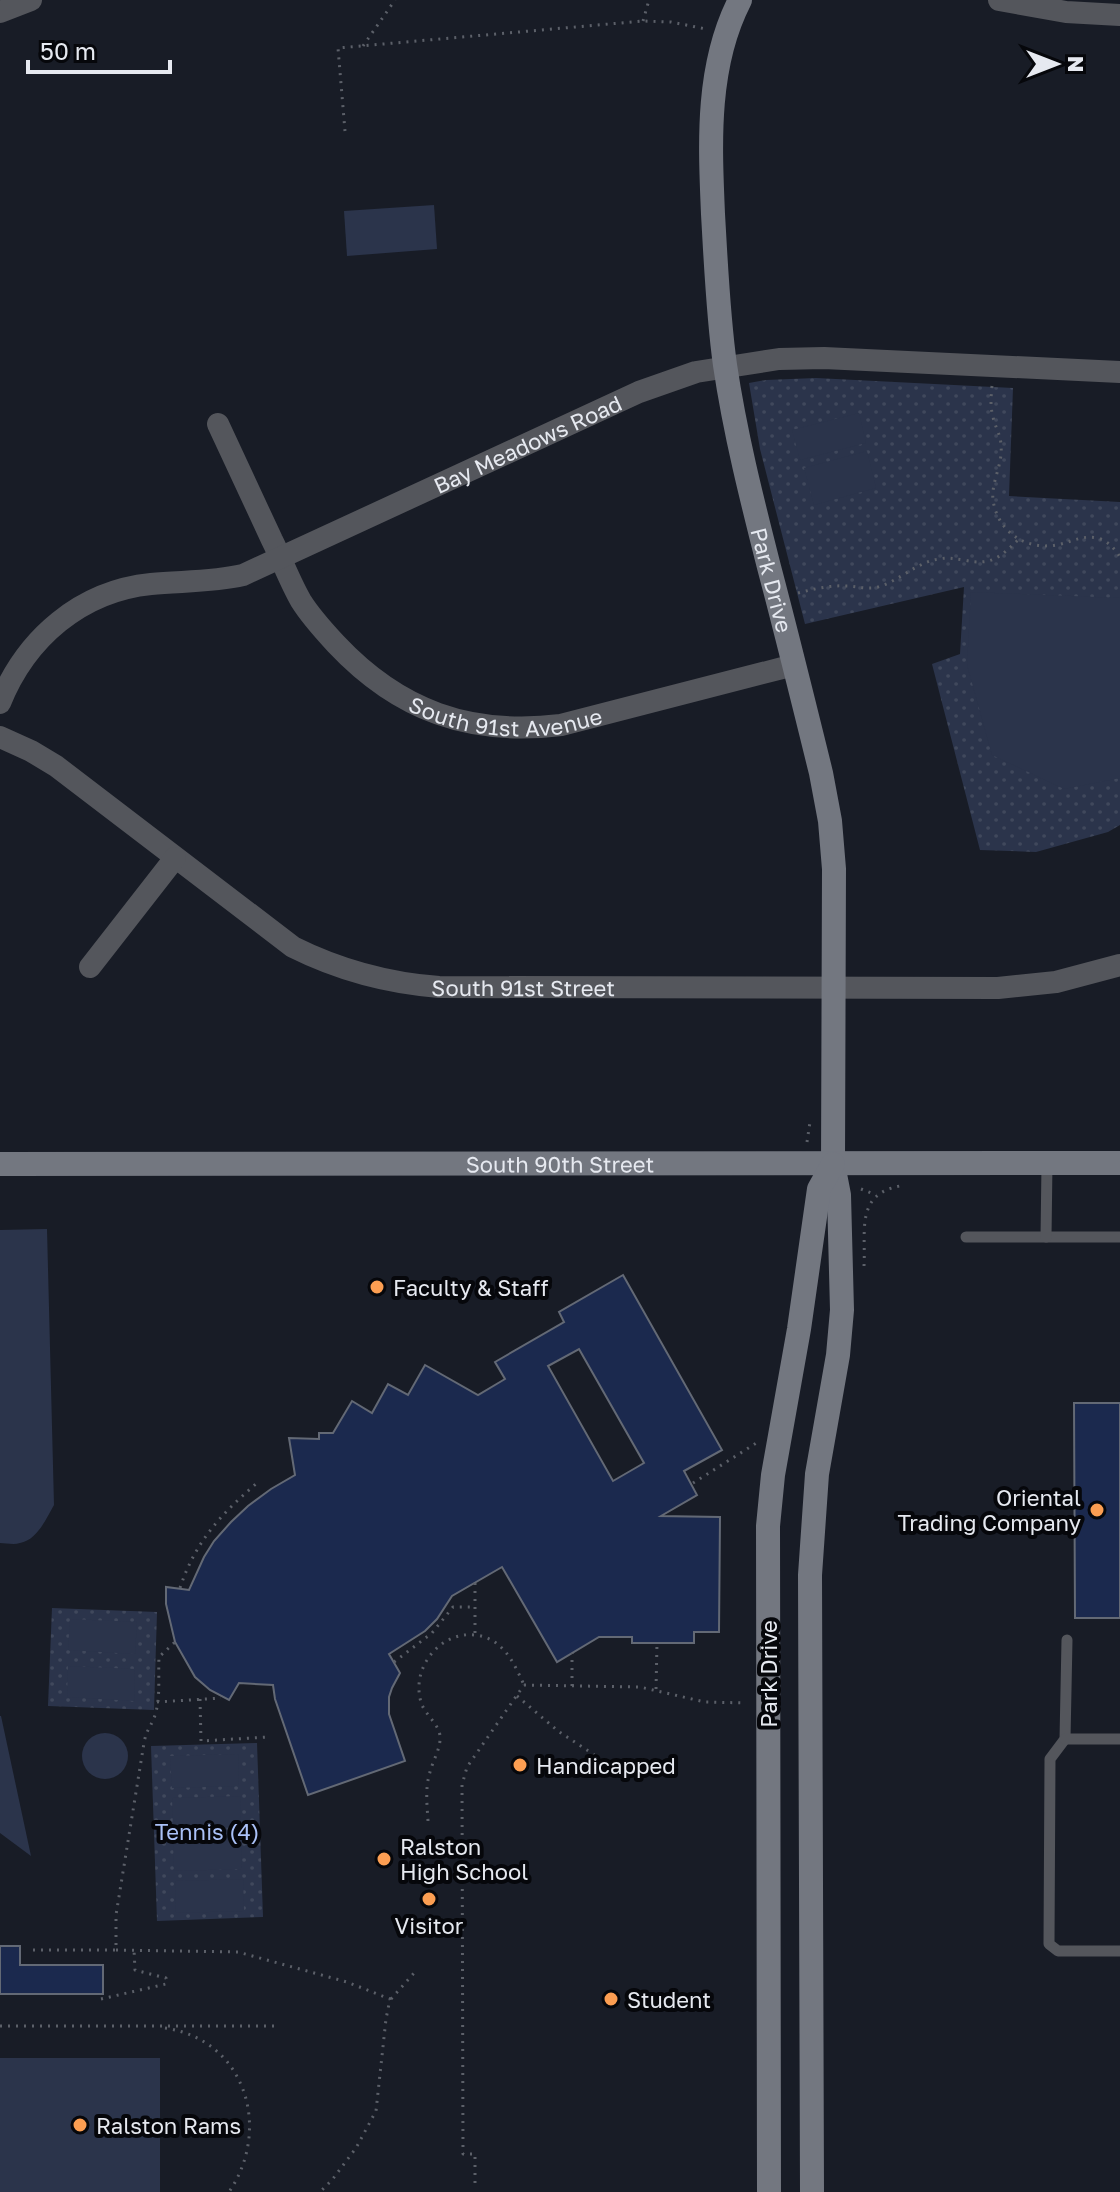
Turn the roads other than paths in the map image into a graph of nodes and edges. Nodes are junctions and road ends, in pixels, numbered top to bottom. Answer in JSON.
{"nodes":[{"id":1,"x":31,"y":0,"type":"edge"},
{"id":2,"x":740,"y":0,"type":"edge"},
{"id":3,"x":999,"y":0,"type":"edge"},
{"id":4,"x":0,"y":12,"type":"edge"},
{"id":5,"x":1120,"y":15,"type":"edge"},
{"id":6,"x":725,"y":367,"type":"junction"},
{"id":7,"x":1120,"y":372,"type":"edge"},
{"id":8,"x":218,"y":424,"type":"dead end"},
{"id":9,"x":281,"y":559,"type":"junction"},
{"id":10,"x":794,"y":665,"type":"junction"},
{"id":11,"x":0,"y":703,"type":"edge"},
{"id":12,"x":0,"y":737,"type":"edge"},
{"id":13,"x":175,"y":858,"type":"junction"},
{"id":14,"x":1120,"y":965,"type":"edge"},
{"id":15,"x":90,"y":967,"type":"dead end"},
{"id":16,"x":834,"y":988,"type":"junction"},
{"id":17,"x":1047,"y":1163,"type":"junction"},
{"id":18,"x":1120,"y":1163,"type":"edge"},
{"id":19,"x":0,"y":1164,"type":"edge"},
{"id":20,"x":833,"y":1164,"type":"junction"},
{"id":21,"x":966,"y":1237,"type":"dead end"},
{"id":22,"x":1046,"y":1237,"type":"junction"},
{"id":23,"x":1120,"y":1237,"type":"edge"},
{"id":24,"x":1067,"y":1640,"type":"dead end"},
{"id":25,"x":1065,"y":1739,"type":"junction"},
{"id":26,"x":1120,"y":1739,"type":"edge"},
{"id":27,"x":1120,"y":1951,"type":"edge"},
{"id":28,"x":769,"y":2192,"type":"edge"},
{"id":29,"x":812,"y":2192,"type":"edge"}],
"edges":[{"from":1,"to":4,"type":"street"},
{"from":2,"to":6,"type":"street","name":"Park Drive"},
{"from":3,"to":5,"type":"street"},
{"from":6,"to":7,"type":"street","name":"Bay Meadows Road"},
{"from":6,"to":9,"type":"street","name":"Bay Meadows Road"},
{"from":6,"to":10,"type":"street","name":"Park Drive"},
{"from":8,"to":9,"type":"street","name":"South 91st Avenue"},
{"from":9,"to":10,"type":"street","name":"South 91st Avenue"},
{"from":9,"to":11,"type":"street","name":"Bay Meadows Road"},
{"from":10,"to":16,"type":"street","name":"Park Drive"},
{"from":12,"to":13,"type":"street","name":"South 91st Street"},
{"from":13,"to":15,"type":"street"},
{"from":13,"to":16,"type":"street","name":"South 91st Street"},
{"from":14,"to":16,"type":"street","name":"South 91st Street"},
{"from":16,"to":20,"type":"street","name":"Park Drive"},
{"from":17,"to":18,"type":"street","name":"South 90th Street"},
{"from":17,"to":20,"type":"street","name":"South 90th Street"},
{"from":17,"to":22,"type":"lane"},
{"from":19,"to":20,"type":"street","name":"South 90th Street"},
{"from":20,"to":28,"type":"street","name":"Park Drive"},
{"from":20,"to":29,"type":"street","name":"Park Drive"},
{"from":21,"to":22,"type":"lane"},
{"from":22,"to":23,"type":"lane"},
{"from":24,"to":25,"type":"lane"},
{"from":25,"to":26,"type":"lane"},
{"from":25,"to":27,"type":"lane"}]}
